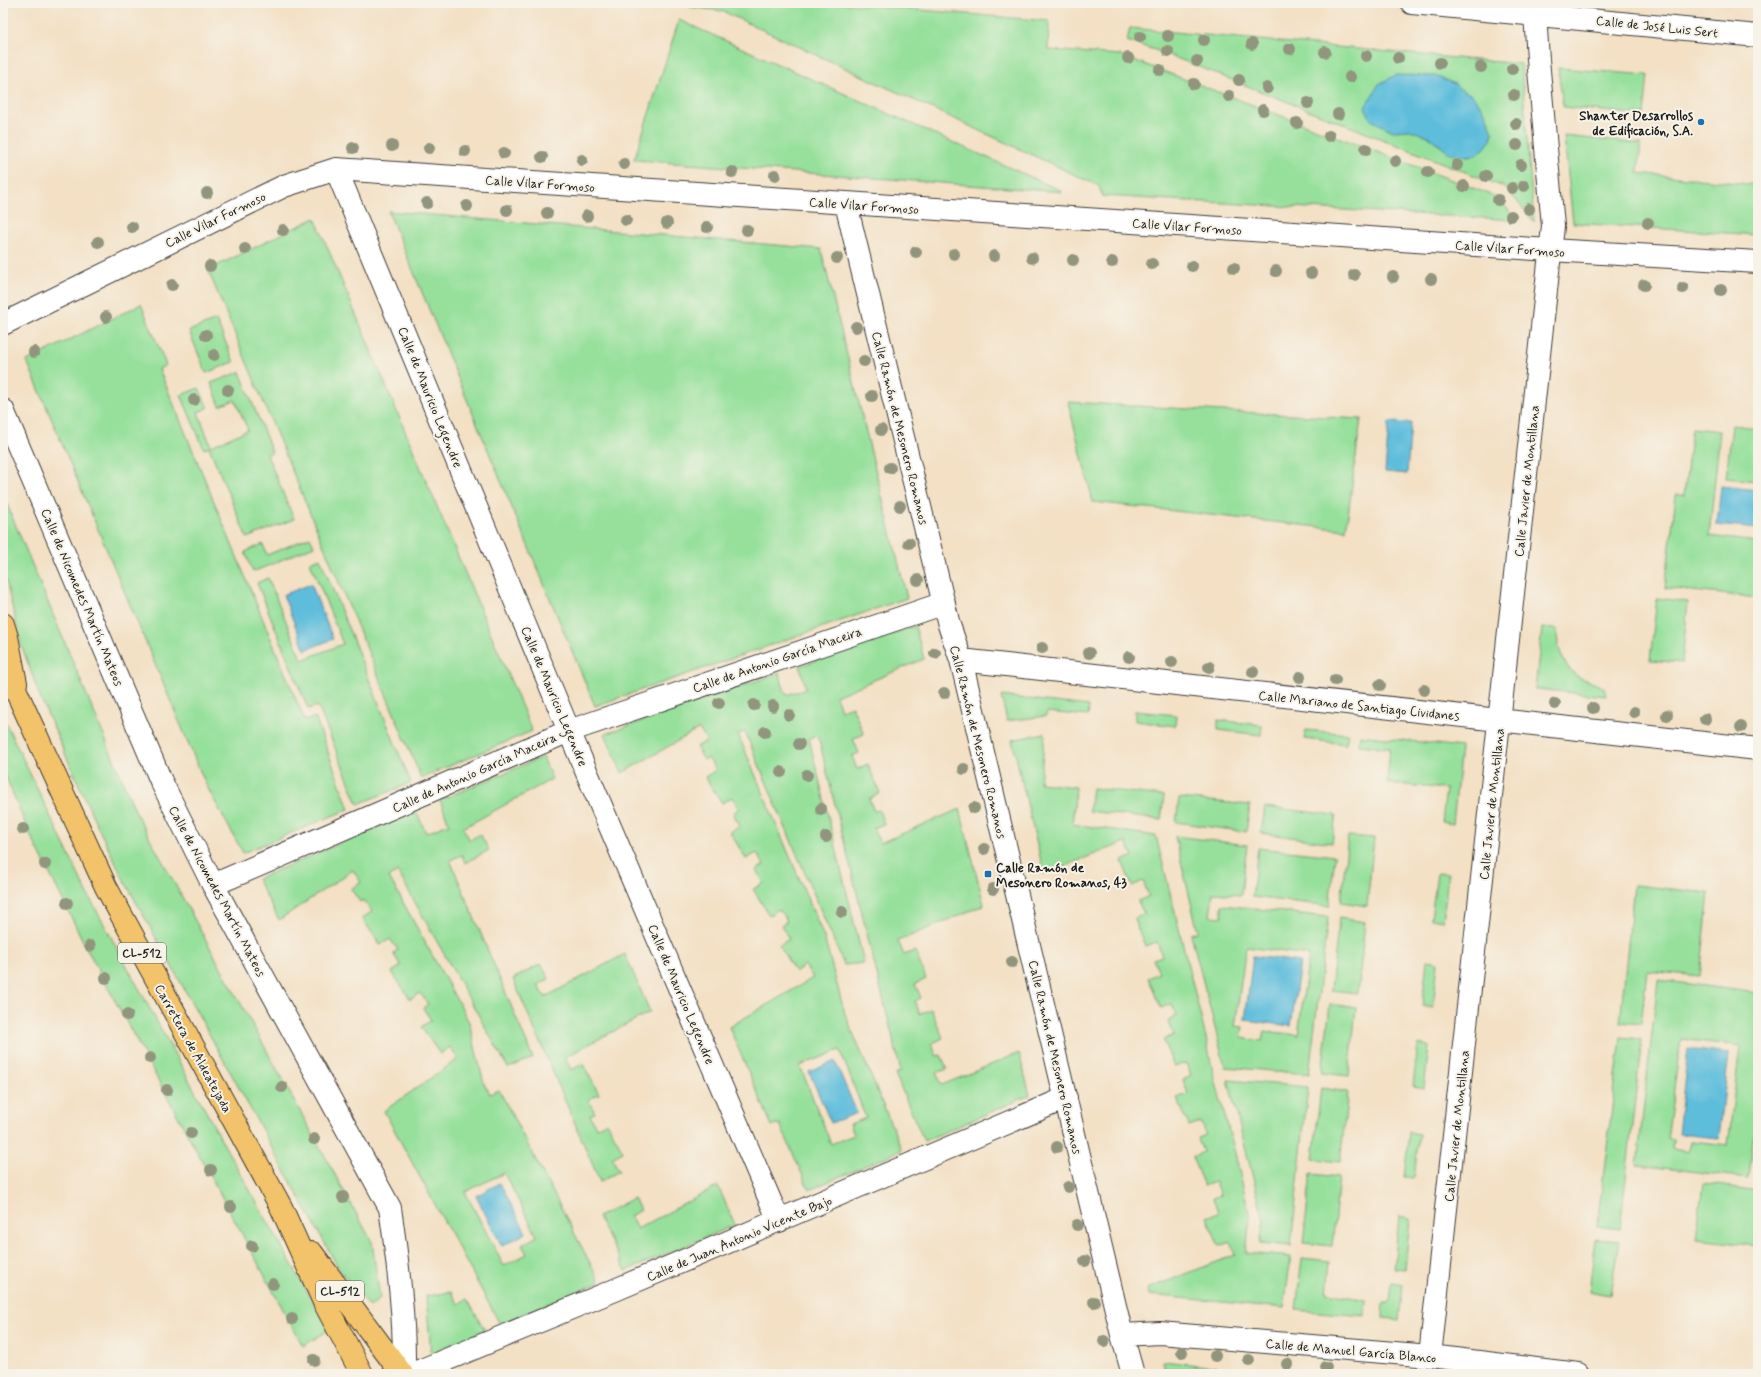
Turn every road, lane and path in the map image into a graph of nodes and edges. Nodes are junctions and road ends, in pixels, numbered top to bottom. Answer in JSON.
{"nodes":[{"id":1,"x":1412,"y":3,"type":"edge"},
{"id":2,"x":1536,"y":9,"type":"edge"},
{"id":3,"x":1758,"y":36,"type":"edge"},
{"id":4,"x":336,"y":169,"type":"junction"},
{"id":5,"x":846,"y":204,"type":"junction"},
{"id":6,"x":1550,"y":250,"type":"junction"},
{"id":7,"x":1758,"y":262,"type":"edge"},
{"id":8,"x":3,"y":324,"type":"edge"},
{"id":9,"x":3,"y":410,"type":"edge"},
{"id":10,"x":944,"y":603,"type":"junction"},
{"id":11,"x":3,"y":624,"type":"edge"},
{"id":12,"x":960,"y":660,"type":"junction"},
{"id":13,"x":3,"y":667,"type":"edge"},
{"id":14,"x":17,"y":692,"type":"junction"},
{"id":15,"x":1500,"y":721,"type":"junction"},
{"id":16,"x":569,"y":731,"type":"junction"},
{"id":17,"x":1758,"y":749,"type":"edge"},
{"id":18,"x":213,"y":885,"type":"junction"},
{"id":19,"x":1066,"y":1098,"type":"junction"},
{"id":20,"x":281,"y":1207,"type":"junction"},
{"id":21,"x":779,"y":1221,"type":"junction"},
{"id":22,"x":1122,"y":1335,"type":"junction"},
{"id":23,"x":1430,"y":1356,"type":"junction"},
{"id":24,"x":362,"y":1374,"type":"edge"},
{"id":25,"x":403,"y":1374,"type":"edge"},
{"id":26,"x":412,"y":1374,"type":"edge"},
{"id":27,"x":1133,"y":1374,"type":"edge"},
{"id":28,"x":1578,"y":1374,"type":"edge"}],
"edges":[{"from":1,"to":2,"type":"street","name":"Calle de José Luis Sert"},
{"from":2,"to":3,"type":"street","name":"Calle de José Luis Sert"},
{"from":2,"to":6,"type":"street","name":"Calle Javier de Montillana"},
{"from":4,"to":5,"type":"street","name":"Calle Vilar Formoso"},
{"from":4,"to":8,"type":"street","name":"Calle Vilar Formoso"},
{"from":4,"to":16,"type":"street","name":"Calle de Mauricio Legendre"},
{"from":5,"to":6,"type":"street","name":"Calle Vilar Formoso"},
{"from":5,"to":10,"type":"street","name":"Calle Ramón de Mesonero Romanos"},
{"from":6,"to":7,"type":"street","name":"Calle Vilar Formoso"},
{"from":6,"to":15,"type":"street","name":"Calle Javier de Montillana"},
{"from":9,"to":18,"type":"street","name":"Calle de Nicomedes Martín Mateos"},
{"from":10,"to":12,"type":"street","name":"Calle Ramón de Mesonero Romanos"},
{"from":10,"to":16,"type":"street","name":"Calle de Antonio García Maceira"},
{"from":11,"to":14,"type":"main road","name":"Carretera de Aldeatejada","number":"CL-512"},
{"from":12,"to":15,"type":"street","name":"Calle Mariano de Santiago Cividanes"},
{"from":12,"to":19,"type":"street","name":"Calle Ramón de Mesonero Romanos"},
{"from":13,"to":14,"type":"main road","name":"Carretera de Aldeatejada","number":"CL-512"},
{"from":14,"to":20,"type":"main road","name":"Carretera de Aldeatejada","number":"CL-512"},
{"from":15,"to":17,"type":"street","name":"Calle Mariano de Santiago Cividanes"},
{"from":15,"to":23,"type":"street","name":"Calle Javier de Montillana"},
{"from":16,"to":18,"type":"street","name":"Calle de Antonio García Maceira"},
{"from":16,"to":21,"type":"street","name":"Calle de Mauricio Legendre"},
{"from":18,"to":25,"type":"street","name":"Calle de Nicomedes Martín Mateos"},
{"from":19,"to":21,"type":"street","name":"Calle de Juan Antonio Vicente Bajo"},
{"from":19,"to":22,"type":"street","name":"Calle Ramón de Mesonero Romanos"},
{"from":20,"to":24,"type":"main road","name":"Carretera de Aldeatejada","number":"CL-512"},
{"from":20,"to":25,"type":"main road","name":"Carretera de Aldeatejada","number":"CL-512"},
{"from":21,"to":26,"type":"street","name":"Calle de Juan Antonio Vicente Bajo"},
{"from":22,"to":23,"type":"street","name":"Calle de Manuel García Blanco"},
{"from":22,"to":27,"type":"street","name":"Calle Ramón de Mesonero Romanos"},
{"from":23,"to":28,"type":"street","name":"Calle de Manuel García Blanco"}]}
